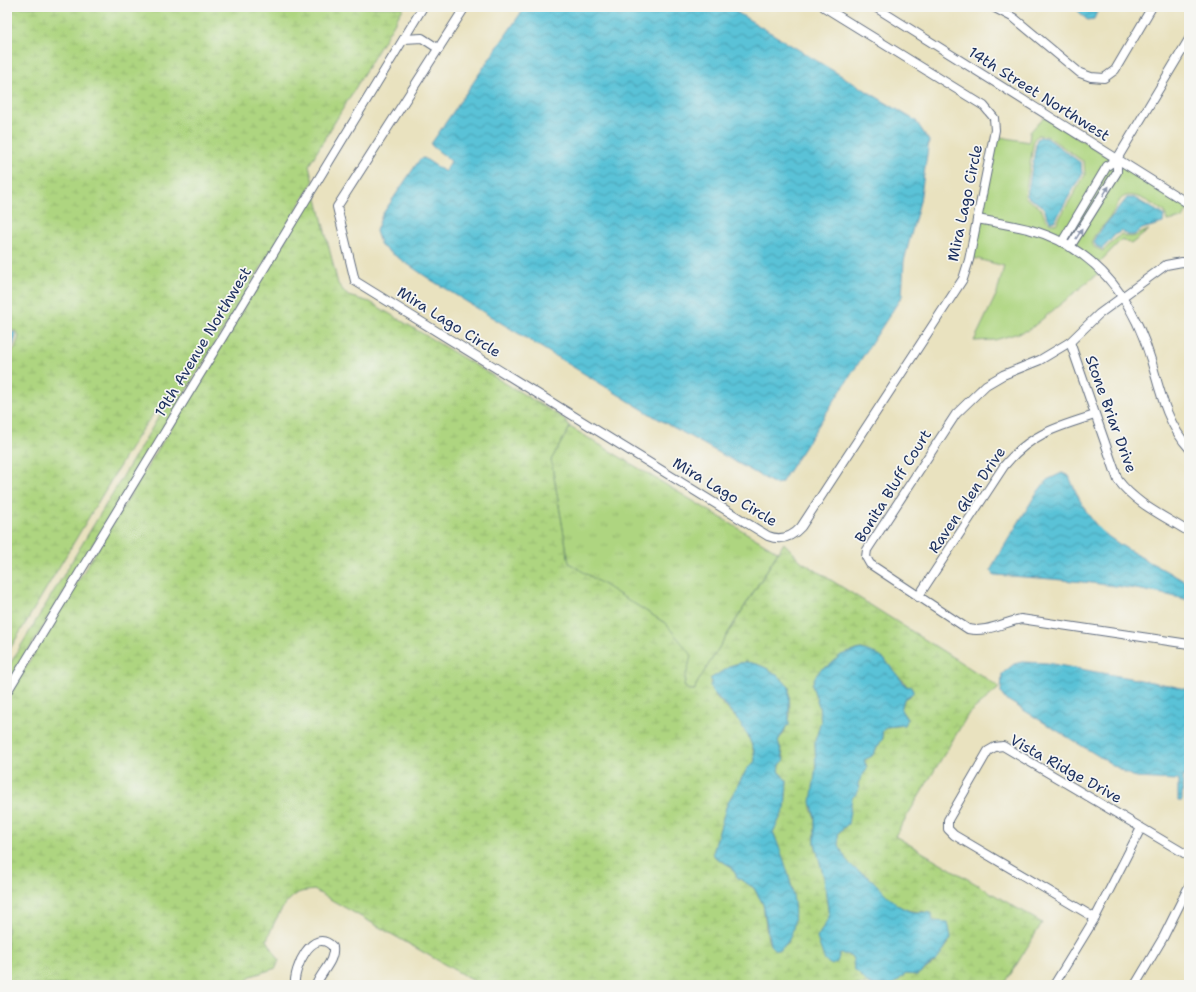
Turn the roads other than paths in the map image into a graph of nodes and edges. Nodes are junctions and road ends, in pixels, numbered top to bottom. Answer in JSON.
{"nodes":[{"id":1,"x":423,"y":7,"type":"edge"},
{"id":2,"x":464,"y":7,"type":"edge"},
{"id":3,"x":824,"y":7,"type":"edge"},
{"id":4,"x":875,"y":7,"type":"edge"},
{"id":5,"x":993,"y":7,"type":"edge"},
{"id":6,"x":1152,"y":7,"type":"edge"},
{"id":7,"x":413,"y":23,"type":"junction"},
{"id":8,"x":404,"y":38,"type":"junction"},
{"id":9,"x":422,"y":38,"type":"junction"},
{"id":10,"x":1189,"y":39,"type":"edge"},
{"id":11,"x":439,"y":49,"type":"junction"},
{"id":12,"x":1117,"y":159,"type":"junction"},
{"id":13,"x":1189,"y":204,"type":"edge"},
{"id":14,"x":977,"y":219,"type":"junction"},
{"id":15,"x":1062,"y":242,"type":"junction"},
{"id":16,"x":1070,"y":247,"type":"junction"},
{"id":17,"x":1189,"y":263,"type":"edge"},
{"id":18,"x":1123,"y":297,"type":"junction"},
{"id":19,"x":1070,"y":342,"type":"junction"},
{"id":20,"x":1095,"y":415,"type":"junction"},
{"id":21,"x":1189,"y":448,"type":"edge"},
{"id":22,"x":1189,"y":532,"type":"edge"},
{"id":23,"x":918,"y":597,"type":"junction"},
{"id":24,"x":1189,"y":644,"type":"edge"},
{"id":25,"x":8,"y":690,"type":"edge"},
{"id":26,"x":1141,"y":828,"type":"junction"},
{"id":27,"x":1189,"y":856,"type":"edge"},
{"id":28,"x":1189,"y":886,"type":"edge"},
{"id":29,"x":1095,"y":918,"type":"junction"},
{"id":30,"x":295,"y":985,"type":"edge"},
{"id":31,"x":316,"y":985,"type":"edge"},
{"id":32,"x":1054,"y":985,"type":"edge"},
{"id":33,"x":1135,"y":985,"type":"edge"}],
"edges":[{"from":1,"to":7,"type":"street","name":"19th Avenue Northwest"},
{"from":2,"to":11,"type":"street","name":"Mira Lago Circle"},
{"from":3,"to":14,"type":"street","name":"Mira Lago Circle"},
{"from":4,"to":12,"type":"street","name":"14th Street Northwest"},
{"from":5,"to":6,"type":"street"},
{"from":7,"to":8,"type":"street","name":"19th Avenue Northwest"},
{"from":7,"to":9,"type":"street"},
{"from":8,"to":9,"type":"street"},
{"from":8,"to":25,"type":"street","name":"19th Avenue Northwest"},
{"from":9,"to":11,"type":"street"},
{"from":10,"to":12,"type":"street"},
{"from":11,"to":14,"type":"street","name":"Mira Lago Circle"},
{"from":12,"to":13,"type":"street","name":"14th Street Northwest"},
{"from":12,"to":15,"type":"street"},
{"from":16,"to":12,"type":"street","one_way":true},
{"from":14,"to":15,"type":"street"},
{"from":15,"to":16,"type":"street"},
{"from":16,"to":18,"type":"street"},
{"from":17,"to":18,"type":"street","name":"Bonita Bluff Court"},
{"from":18,"to":19,"type":"street","name":"Bonita Bluff Court"},
{"from":18,"to":21,"type":"street"},
{"from":19,"to":20,"type":"street","name":"Stone Briar Drive"},
{"from":19,"to":23,"type":"street","name":"Bonita Bluff Court"},
{"from":20,"to":22,"type":"street","name":"Stone Briar Drive"},
{"from":20,"to":23,"type":"street","name":"Raven Glen Drive"},
{"from":23,"to":24,"type":"street","name":"Bonita Bluff Court"},
{"from":26,"to":27,"type":"street","name":"Vista Ridge Drive"},
{"from":26,"to":29,"type":"street"},
{"from":26,"to":29,"type":"street","name":"Vista Ridge Drive"},
{"from":28,"to":33,"type":"street"},
{"from":29,"to":32,"type":"street"},
{"from":30,"to":31,"type":"street"}]}
